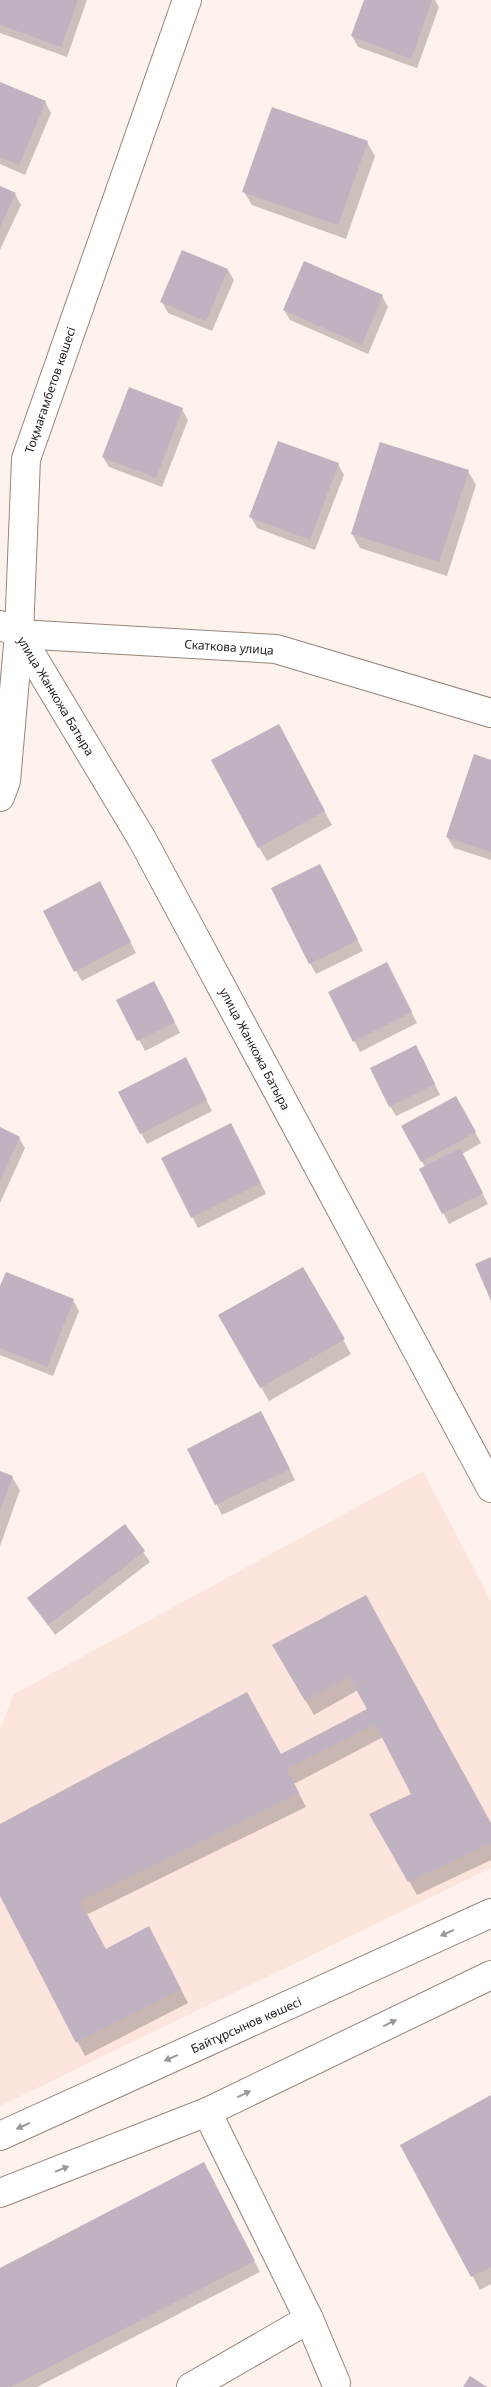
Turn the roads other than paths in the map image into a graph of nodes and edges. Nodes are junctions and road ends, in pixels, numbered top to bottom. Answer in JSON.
{"nodes":[{"id":1,"x":187,"y":0,"type":"edge"},
{"id":2,"x":9,"y":629,"type":"edge"},
{"id":3,"x":491,"y":713,"type":"edge"},
{"id":4,"x":0,"y":797,"type":"edge"},
{"id":5,"x":491,"y":1488,"type":"edge"},
{"id":6,"x":491,"y":1913,"type":"edge"},
{"id":7,"x":491,"y":1975,"type":"edge"},
{"id":8,"x":207,"y":2112,"type":"junction"},
{"id":9,"x":0,"y":2136,"type":"edge"},
{"id":10,"x":0,"y":2194,"type":"edge"},
{"id":11,"x":309,"y":2319,"type":"junction"},
{"id":12,"x":336,"y":2383,"type":"dead end"},
{"id":13,"x":191,"y":2387,"type":"edge"}],
"edges":[{"from":1,"to":2,"type":"street","name":"Тоқмағамбетов көшесі"},
{"from":2,"to":3,"type":"street","name":"Скаткова улица"},
{"from":2,"to":4,"type":"street","name":"Тоқмағамбетов көшесі"},
{"from":2,"to":5,"type":"street","name":"улица Жанкожа Батыра"},
{"from":6,"to":9,"type":"street","name":"Байтұрсынов көшесі","one_way":true},
{"from":8,"to":7,"type":"street","one_way":true},
{"from":10,"to":8,"type":"street","one_way":true},
{"from":8,"to":11,"type":"street"},
{"from":11,"to":12,"type":"street"},
{"from":11,"to":13,"type":"street"}]}
